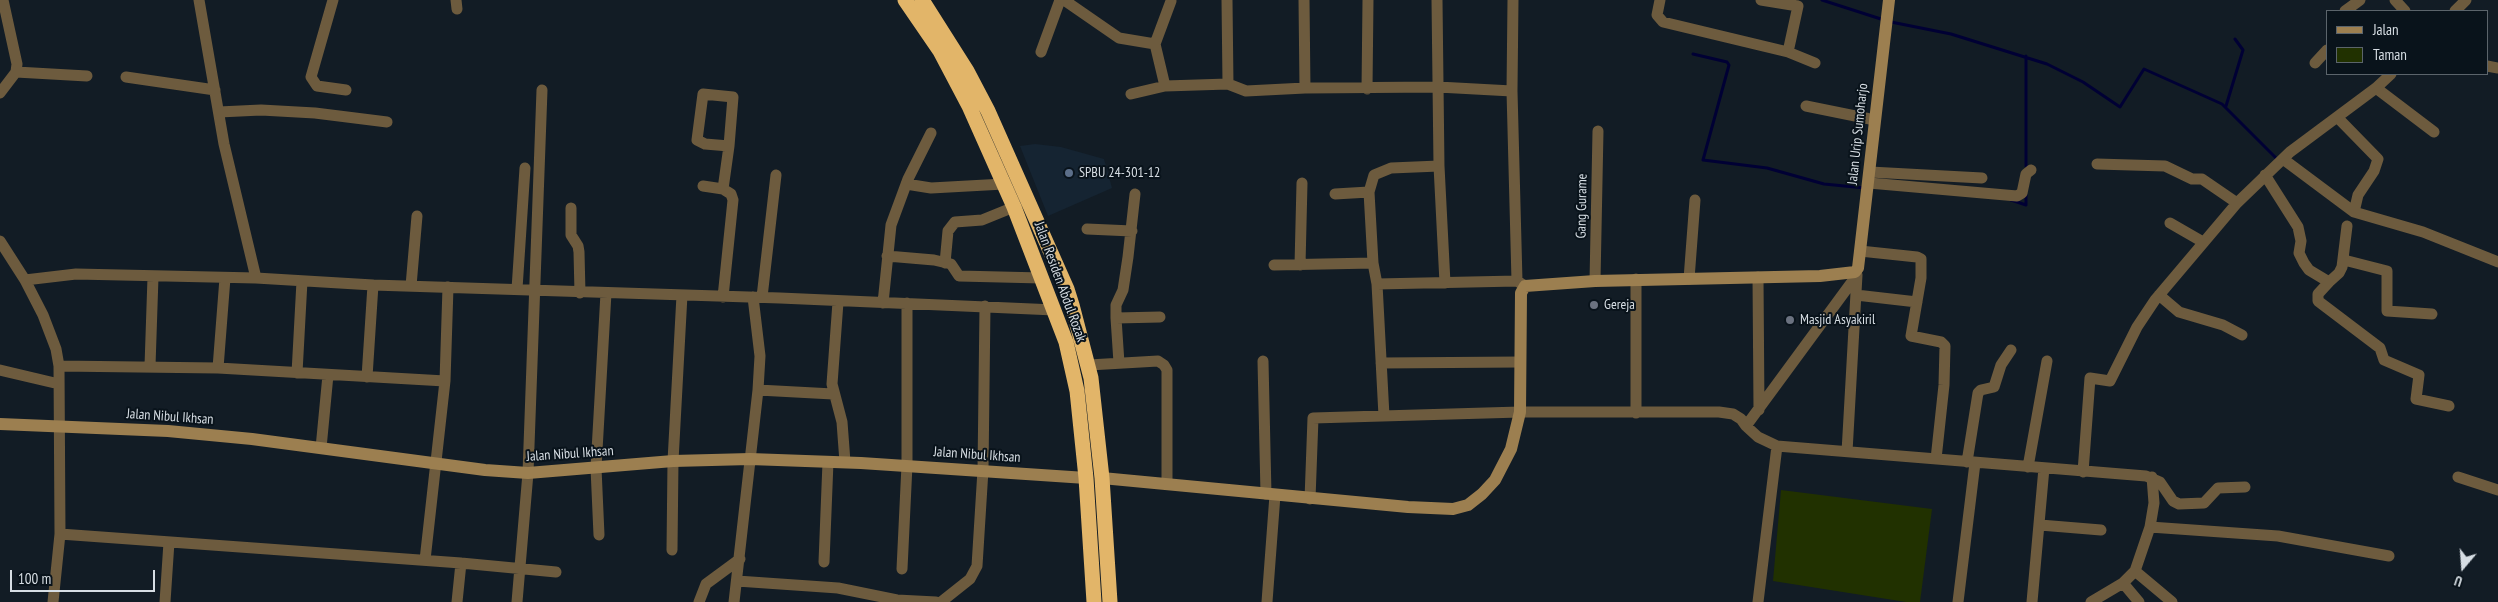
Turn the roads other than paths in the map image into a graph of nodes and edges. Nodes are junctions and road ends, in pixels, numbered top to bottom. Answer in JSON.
{"nodes":[{"id":1,"x":3,"y":0,"type":"edge"},
{"id":2,"x":199,"y":0,"type":"edge"},
{"id":3,"x":333,"y":0,"type":"edge"},
{"id":4,"x":905,"y":0,"type":"edge"},
{"id":5,"x":922,"y":0,"type":"edge"},
{"id":6,"x":1062,"y":0,"type":"edge"},
{"id":7,"x":1227,"y":0,"type":"edge"},
{"id":8,"x":1304,"y":0,"type":"edge"},
{"id":9,"x":1368,"y":0,"type":"edge"},
{"id":10,"x":1437,"y":0,"type":"edge"},
{"id":11,"x":1513,"y":0,"type":"edge"},
{"id":12,"x":1660,"y":0,"type":"edge"},
{"id":13,"x":1761,"y":0,"type":"edge"},
{"id":14,"x":1889,"y":0,"type":"edge"},
{"id":15,"x":2360,"y":0,"type":"edge"},
{"id":16,"x":2395,"y":0,"type":"edge"},
{"id":17,"x":2466,"y":0,"type":"edge"},
{"id":18,"x":1171,"y":1,"type":"dead end"},
{"id":19,"x":1799,"y":2,"type":"edge"},
{"id":20,"x":2346,"y":10,"type":"edge"},
{"id":21,"x":2404,"y":10,"type":"edge"},
{"id":22,"x":2456,"y":10,"type":"edge"},
{"id":23,"x":1155,"y":44,"type":"junction"},
{"id":24,"x":2326,"y":51,"type":"edge"},
{"id":25,"x":1041,"y":52,"type":"dead end"},
{"id":26,"x":1788,"y":52,"type":"junction"},
{"id":27,"x":2315,"y":62,"type":"dead end"},
{"id":28,"x":1815,"y":63,"type":"dead end"},
{"id":29,"x":16,"y":72,"type":"junction"},
{"id":30,"x":2390,"y":75,"type":"edge"},
{"id":31,"x":87,"y":76,"type":"dead end"},
{"id":32,"x":126,"y":77,"type":"dead end"},
{"id":33,"x":1228,"y":84,"type":"junction"},
{"id":34,"x":1165,"y":86,"type":"junction"},
{"id":35,"x":1438,"y":87,"type":"junction"},
{"id":36,"x":1305,"y":88,"type":"junction"},
{"id":37,"x":2376,"y":88,"type":"junction"},
{"id":38,"x":1367,"y":89,"type":"junction"},
{"id":39,"x":215,"y":90,"type":"junction"},
{"id":40,"x":346,"y":90,"type":"dead end"},
{"id":41,"x":542,"y":90,"type":"dead end"},
{"id":42,"x":1512,"y":91,"type":"junction"},
{"id":43,"x":0,"y":93,"type":"edge"},
{"id":44,"x":1131,"y":94,"type":"dead end"},
{"id":45,"x":1806,"y":106,"type":"dead end"},
{"id":46,"x":219,"y":112,"type":"junction"},
{"id":47,"x":2337,"y":117,"type":"junction"},
{"id":48,"x":1875,"y":120,"type":"junction"},
{"id":49,"x":387,"y":122,"type":"dead end"},
{"id":50,"x":1598,"y":131,"type":"dead end"},
{"id":51,"x":2434,"y":132,"type":"dead end"},
{"id":52,"x":931,"y":133,"type":"dead end"},
{"id":53,"x":729,"y":146,"type":"junction"},
{"id":54,"x":2285,"y":156,"type":"junction"},
{"id":55,"x":2097,"y":164,"type":"dead end"},
{"id":56,"x":1439,"y":166,"type":"junction"},
{"id":57,"x":525,"y":168,"type":"dead end"},
{"id":58,"x":2031,"y":170,"type":"dead end"},
{"id":59,"x":776,"y":175,"type":"dead end"},
{"id":60,"x":2265,"y":175,"type":"junction"},
{"id":61,"x":1982,"y":178,"type":"dead end"},
{"id":62,"x":1302,"y":183,"type":"dead end"},
{"id":63,"x":1868,"y":183,"type":"junction"},
{"id":64,"x":906,"y":184,"type":"junction"},
{"id":65,"x":1004,"y":184,"type":"junction"},
{"id":66,"x":703,"y":186,"type":"dead end"},
{"id":67,"x":723,"y":189,"type":"junction"},
{"id":68,"x":1369,"y":192,"type":"junction"},
{"id":69,"x":1135,"y":194,"type":"dead end"},
{"id":70,"x":1335,"y":194,"type":"dead end"},
{"id":71,"x":1696,"y":200,"type":"dead end"},
{"id":72,"x":2236,"y":203,"type":"junction"},
{"id":73,"x":1014,"y":207,"type":"junction"},
{"id":74,"x":571,"y":208,"type":"dead end"},
{"id":75,"x":2355,"y":208,"type":"junction"},
{"id":76,"x":417,"y":216,"type":"dead end"},
{"id":77,"x":2170,"y":222,"type":"dead end"},
{"id":78,"x":2348,"y":226,"type":"dead end"},
{"id":79,"x":1086,"y":229,"type":"dead end"},
{"id":80,"x":1132,"y":231,"type":"junction"},
{"id":81,"x":0,"y":241,"type":"edge"},
{"id":82,"x":2203,"y":242,"type":"junction"},
{"id":83,"x":1860,"y":251,"type":"junction"},
{"id":84,"x":887,"y":256,"type":"junction"},
{"id":85,"x":2344,"y":260,"type":"junction"},
{"id":86,"x":2497,"y":261,"type":"edge"},
{"id":87,"x":944,"y":263,"type":"junction"},
{"id":88,"x":1373,"y":263,"type":"junction"},
{"id":89,"x":1300,"y":264,"type":"junction"},
{"id":90,"x":1274,"y":265,"type":"dead end"},
{"id":91,"x":1857,"y":273,"type":"junction"},
{"id":92,"x":153,"y":277,"type":"junction"},
{"id":93,"x":1758,"y":277,"type":"junction"},
{"id":94,"x":225,"y":278,"type":"junction"},
{"id":95,"x":256,"y":278,"type":"junction"},
{"id":96,"x":1042,"y":278,"type":"junction"},
{"id":97,"x":1688,"y":279,"type":"junction"},
{"id":98,"x":25,"y":280,"type":"junction"},
{"id":99,"x":1595,"y":280,"type":"junction"},
{"id":100,"x":1636,"y":280,"type":"junction"},
{"id":101,"x":302,"y":281,"type":"junction"},
{"id":102,"x":2328,"y":282,"type":"junction"},
{"id":103,"x":1445,"y":283,"type":"junction"},
{"id":104,"x":1376,"y":284,"type":"junction"},
{"id":105,"x":1521,"y":284,"type":"junction"},
{"id":106,"x":373,"y":285,"type":"junction"},
{"id":107,"x":411,"y":286,"type":"junction"},
{"id":108,"x":448,"y":286,"type":"junction"},
{"id":109,"x":517,"y":289,"type":"junction"},
{"id":110,"x":533,"y":290,"type":"junction"},
{"id":111,"x":580,"y":293,"type":"junction"},
{"id":112,"x":606,"y":293,"type":"junction"},
{"id":113,"x":682,"y":295,"type":"junction"},
{"id":114,"x":1856,"y":295,"type":"junction"},
{"id":115,"x":2159,"y":295,"type":"junction"},
{"id":116,"x":723,"y":297,"type":"junction"},
{"id":117,"x":757,"y":297,"type":"junction"},
{"id":118,"x":838,"y":302,"type":"junction"},
{"id":119,"x":1917,"y":302,"type":"junction"},
{"id":120,"x":883,"y":303,"type":"junction"},
{"id":121,"x":907,"y":303,"type":"junction"},
{"id":122,"x":985,"y":306,"type":"junction"},
{"id":123,"x":1055,"y":310,"type":"junction"},
{"id":124,"x":2432,"y":314,"type":"dead end"},
{"id":125,"x":1160,"y":317,"type":"dead end"},
{"id":126,"x":1116,"y":318,"type":"junction"},
{"id":127,"x":2242,"y":335,"type":"dead end"},
{"id":128,"x":2011,"y":350,"type":"dead end"},
{"id":129,"x":2047,"y":360,"type":"dead end"},
{"id":130,"x":1263,"y":361,"type":"dead end"},
{"id":131,"x":1520,"y":362,"type":"junction"},
{"id":132,"x":1119,"y":363,"type":"junction"},
{"id":133,"x":1381,"y":363,"type":"junction"},
{"id":134,"x":1088,"y":365,"type":"junction"},
{"id":135,"x":59,"y":366,"type":"junction"},
{"id":136,"x":150,"y":366,"type":"junction"},
{"id":137,"x":218,"y":368,"type":"junction"},
{"id":138,"x":0,"y":370,"type":"edge"},
{"id":139,"x":297,"y":373,"type":"junction"},
{"id":140,"x":328,"y":375,"type":"junction"},
{"id":141,"x":367,"y":377,"type":"junction"},
{"id":142,"x":445,"y":381,"type":"junction"},
{"id":143,"x":59,"y":384,"type":"junction"},
{"id":144,"x":758,"y":390,"type":"junction"},
{"id":145,"x":833,"y":394,"type":"junction"},
{"id":146,"x":2449,"y":406,"type":"dead end"},
{"id":147,"x":1759,"y":410,"type":"junction"},
{"id":148,"x":1520,"y":412,"type":"junction"},
{"id":149,"x":1636,"y":413,"type":"junction"},
{"id":150,"x":1384,"y":416,"type":"junction"},
{"id":151,"x":0,"y":424,"type":"edge"},
{"id":152,"x":58,"y":426,"type":"junction"},
{"id":153,"x":1746,"y":426,"type":"junction"},
{"id":154,"x":1777,"y":446,"type":"junction"},
{"id":155,"x":321,"y":448,"type":"junction"},
{"id":156,"x":1847,"y":452,"type":"junction"},
{"id":157,"x":750,"y":459,"type":"junction"},
{"id":158,"x":1936,"y":460,"type":"junction"},
{"id":159,"x":673,"y":461,"type":"junction"},
{"id":160,"x":828,"y":462,"type":"junction"},
{"id":161,"x":845,"y":462,"type":"junction"},
{"id":162,"x":1971,"y":462,"type":"junction"},
{"id":163,"x":437,"y":464,"type":"junction"},
{"id":164,"x":907,"y":466,"type":"junction"},
{"id":165,"x":2028,"y":467,"type":"junction"},
{"id":166,"x":596,"y":468,"type":"junction"},
{"id":167,"x":2044,"y":468,"type":"junction"},
{"id":168,"x":983,"y":470,"type":"junction"},
{"id":169,"x":2083,"y":472,"type":"junction"},
{"id":170,"x":528,"y":473,"type":"junction"},
{"id":171,"x":2152,"y":477,"type":"junction"},
{"id":172,"x":2458,"y":477,"type":"dead end"},
{"id":173,"x":1086,"y":478,"type":"junction"},
{"id":174,"x":1102,"y":478,"type":"junction"},
{"id":175,"x":1167,"y":484,"type":"junction"},
{"id":176,"x":2245,"y":487,"type":"dead end"},
{"id":177,"x":2498,"y":490,"type":"edge"},
{"id":178,"x":1271,"y":495,"type":"junction"},
{"id":179,"x":1310,"y":499,"type":"junction"},
{"id":180,"x":2040,"y":525,"type":"junction"},
{"id":181,"x":2150,"y":527,"type":"junction"},
{"id":182,"x":2101,"y":530,"type":"dead end"},
{"id":183,"x":60,"y":534,"type":"junction"},
{"id":184,"x":599,"y":536,"type":"dead end"},
{"id":185,"x":169,"y":542,"type":"junction"},
{"id":186,"x":672,"y":550,"type":"dead end"},
{"id":187,"x":2389,"y":556,"type":"dead end"},
{"id":188,"x":740,"y":559,"type":"junction"},
{"id":189,"x":425,"y":560,"type":"junction"},
{"id":190,"x":824,"y":562,"type":"dead end"},
{"id":191,"x":461,"y":563,"type":"junction"},
{"id":192,"x":520,"y":569,"type":"junction"},
{"id":193,"x":902,"y":569,"type":"dead end"},
{"id":194,"x":2135,"y":570,"type":"junction"},
{"id":195,"x":556,"y":572,"type":"dead end"},
{"id":196,"x":738,"y":581,"type":"junction"},
{"id":197,"x":2123,"y":583,"type":"junction"},
{"id":198,"x":53,"y":602,"type":"edge"},
{"id":199,"x":165,"y":602,"type":"edge"},
{"id":200,"x":457,"y":602,"type":"edge"},
{"id":201,"x":518,"y":602,"type":"edge"},
{"id":202,"x":699,"y":602,"type":"edge"},
{"id":203,"x":734,"y":602,"type":"edge"},
{"id":204,"x":936,"y":602,"type":"edge"},
{"id":205,"x":941,"y":602,"type":"edge"},
{"id":206,"x":1094,"y":602,"type":"edge"},
{"id":207,"x":1110,"y":602,"type":"edge"},
{"id":208,"x":1267,"y":602,"type":"edge"},
{"id":209,"x":1758,"y":602,"type":"edge"},
{"id":210,"x":1958,"y":602,"type":"edge"},
{"id":211,"x":2032,"y":602,"type":"edge"},
{"id":212,"x":2091,"y":602,"type":"edge"},
{"id":213,"x":2139,"y":602,"type":"edge"},
{"id":214,"x":2172,"y":602,"type":"edge"}],
"edges":[{"from":1,"to":29,"type":"street"},
{"from":2,"to":39,"type":"street"},
{"from":3,"to":40,"type":"street"},
{"from":4,"to":65,"type":"highway","name":"Jalan Residen Abdul Rozak"},
{"from":5,"to":134,"type":"highway","name":"Jalan Residen Abdul Rozak"},
{"from":6,"to":23,"type":"street"},
{"from":6,"to":25,"type":"street"},
{"from":7,"to":33,"type":"street"},
{"from":8,"to":36,"type":"street"},
{"from":9,"to":38,"type":"street"},
{"from":10,"to":35,"type":"street"},
{"from":11,"to":42,"type":"street"},
{"from":12,"to":26,"type":"street"},
{"from":13,"to":19,"type":"street"},
{"from":14,"to":48,"type":"street","name":"Jalan Urip Sumoharjo"},
{"from":15,"to":20,"type":"street"},
{"from":16,"to":21,"type":"street"},
{"from":17,"to":22,"type":"street"},
{"from":18,"to":23,"type":"street"},
{"from":19,"to":26,"type":"street"},
{"from":23,"to":34,"type":"street"},
{"from":24,"to":27,"type":"street"},
{"from":26,"to":28,"type":"street"},
{"from":29,"to":31,"type":"street"},
{"from":29,"to":43,"type":"street"},
{"from":30,"to":37,"type":"street"},
{"from":32,"to":39,"type":"street"},
{"from":33,"to":34,"type":"street"},
{"from":33,"to":36,"type":"street"},
{"from":34,"to":44,"type":"street"},
{"from":35,"to":38,"type":"street"},
{"from":35,"to":42,"type":"street"},
{"from":35,"to":56,"type":"street"},
{"from":36,"to":38,"type":"street"},
{"from":37,"to":47,"type":"street"},
{"from":37,"to":51,"type":"street"},
{"from":39,"to":46,"type":"street"},
{"from":41,"to":110,"type":"street"},
{"from":42,"to":105,"type":"street"},
{"from":45,"to":48,"type":"street"},
{"from":46,"to":49,"type":"street"},
{"from":46,"to":95,"type":"street"},
{"from":47,"to":54,"type":"street"},
{"from":47,"to":75,"type":"street"},
{"from":48,"to":63,"type":"street","name":"Jalan Urip Sumoharjo"},
{"from":50,"to":99,"type":"street","name":"Gang Gurame"},
{"from":52,"to":64,"type":"street"},
{"from":53,"to":53,"type":"street"},
{"from":53,"to":67,"type":"street"},
{"from":54,"to":60,"type":"street"},
{"from":54,"to":75,"type":"street"},
{"from":55,"to":72,"type":"street"},
{"from":56,"to":68,"type":"street"},
{"from":56,"to":103,"type":"street"},
{"from":57,"to":109,"type":"street"},
{"from":58,"to":63,"type":"street"},
{"from":59,"to":117,"type":"street"},
{"from":60,"to":72,"type":"street"},
{"from":60,"to":102,"type":"street"},
{"from":61,"to":63,"type":"street"},
{"from":62,"to":89,"type":"street"},
{"from":63,"to":83,"type":"street","name":"Jalan Urip Sumoharjo"},
{"from":64,"to":65,"type":"street"},
{"from":64,"to":84,"type":"street"},
{"from":65,"to":73,"type":"highway","name":"Jalan Residen Abdul Rozak"},
{"from":66,"to":67,"type":"street"},
{"from":67,"to":116,"type":"street"},
{"from":68,"to":70,"type":"street"},
{"from":68,"to":88,"type":"street"},
{"from":69,"to":80,"type":"street"},
{"from":71,"to":97,"type":"street"},
{"from":72,"to":82,"type":"street"},
{"from":73,"to":87,"type":"street"},
{"from":73,"to":96,"type":"highway","name":"Jalan Residen Abdul Rozak"},
{"from":74,"to":111,"type":"street"},
{"from":75,"to":86,"type":"street"},
{"from":76,"to":107,"type":"street"},
{"from":77,"to":82,"type":"street"},
{"from":78,"to":85,"type":"street"},
{"from":79,"to":80,"type":"street"},
{"from":80,"to":126,"type":"street"},
{"from":81,"to":98,"type":"street"},
{"from":82,"to":115,"type":"street"},
{"from":83,"to":91,"type":"street","name":"Jalan Urip Sumoharjo"},
{"from":83,"to":119,"type":"street"},
{"from":84,"to":87,"type":"street"},
{"from":84,"to":120,"type":"street"},
{"from":85,"to":102,"type":"street"},
{"from":85,"to":124,"type":"street"},
{"from":87,"to":96,"type":"street"},
{"from":88,"to":89,"type":"street"},
{"from":88,"to":104,"type":"street"},
{"from":89,"to":90,"type":"street"},
{"from":91,"to":93,"type":"street"},
{"from":91,"to":114,"type":"street"},
{"from":91,"to":147,"type":"street"},
{"from":92,"to":94,"type":"street"},
{"from":92,"to":98,"type":"street"},
{"from":92,"to":136,"type":"street"},
{"from":93,"to":97,"type":"street"},
{"from":93,"to":147,"type":"street"},
{"from":94,"to":95,"type":"street"},
{"from":94,"to":137,"type":"street"},
{"from":95,"to":101,"type":"street"},
{"from":96,"to":123,"type":"highway","name":"Jalan Residen Abdul Rozak"},
{"from":97,"to":100,"type":"street"},
{"from":98,"to":135,"type":"street"},
{"from":99,"to":100,"type":"street"},
{"from":99,"to":105,"type":"street"},
{"from":100,"to":149,"type":"street"},
{"from":101,"to":106,"type":"street"},
{"from":101,"to":139,"type":"street"},
{"from":102,"to":146,"type":"street"},
{"from":103,"to":104,"type":"street"},
{"from":103,"to":105,"type":"street"},
{"from":104,"to":133,"type":"street"},
{"from":105,"to":131,"type":"street"},
{"from":106,"to":107,"type":"street"},
{"from":106,"to":141,"type":"street"},
{"from":107,"to":108,"type":"street"},
{"from":108,"to":109,"type":"street"},
{"from":108,"to":142,"type":"street"},
{"from":109,"to":110,"type":"street"},
{"from":110,"to":111,"type":"street"},
{"from":110,"to":170,"type":"street"},
{"from":111,"to":112,"type":"street"},
{"from":112,"to":113,"type":"street"},
{"from":112,"to":166,"type":"street"},
{"from":113,"to":116,"type":"street"},
{"from":113,"to":159,"type":"street"},
{"from":114,"to":119,"type":"street"},
{"from":114,"to":156,"type":"street"},
{"from":115,"to":127,"type":"street"},
{"from":115,"to":169,"type":"street"},
{"from":116,"to":117,"type":"street"},
{"from":117,"to":118,"type":"street"},
{"from":117,"to":144,"type":"street"},
{"from":118,"to":120,"type":"street"},
{"from":118,"to":145,"type":"street"},
{"from":119,"to":158,"type":"street"},
{"from":120,"to":121,"type":"street"},
{"from":121,"to":122,"type":"street"},
{"from":121,"to":164,"type":"street"},
{"from":122,"to":123,"type":"street"},
{"from":122,"to":168,"type":"street"},
{"from":123,"to":173,"type":"highway","name":"Jalan Residen Abdul Rozak"},
{"from":125,"to":126,"type":"street"},
{"from":126,"to":132,"type":"street"},
{"from":128,"to":162,"type":"street"},
{"from":129,"to":165,"type":"street"},
{"from":130,"to":178,"type":"street"},
{"from":131,"to":133,"type":"street"},
{"from":131,"to":148,"type":"street"},
{"from":132,"to":134,"type":"street"},
{"from":132,"to":175,"type":"street"},
{"from":133,"to":150,"type":"street"},
{"from":134,"to":174,"type":"highway","name":"Jalan Residen Abdul Rozak"},
{"from":135,"to":136,"type":"street"},
{"from":135,"to":143,"type":"street"},
{"from":136,"to":137,"type":"street"},
{"from":137,"to":139,"type":"street"},
{"from":138,"to":143,"type":"street"},
{"from":139,"to":140,"type":"street"},
{"from":140,"to":141,"type":"street"},
{"from":140,"to":155,"type":"street"},
{"from":141,"to":142,"type":"street"},
{"from":142,"to":163,"type":"street"},
{"from":143,"to":152,"type":"street"},
{"from":144,"to":145,"type":"street"},
{"from":144,"to":157,"type":"street"},
{"from":145,"to":161,"type":"street"},
{"from":147,"to":153,"type":"street"},
{"from":148,"to":149,"type":"street"},
{"from":148,"to":150,"type":"street"},
{"from":148,"to":179,"type":"street"},
{"from":149,"to":153,"type":"street"},
{"from":150,"to":179,"type":"street"},
{"from":151,"to":152,"type":"street","name":"Jalan Nibul Ikhsan"},
{"from":152,"to":155,"type":"street","name":"Jalan Nibul Ikhsan"},
{"from":152,"to":183,"type":"street"},
{"from":153,"to":154,"type":"street"},
{"from":154,"to":156,"type":"street"},
{"from":154,"to":209,"type":"street"},
{"from":155,"to":163,"type":"street","name":"Jalan Nibul Ikhsan"},
{"from":156,"to":158,"type":"street"},
{"from":157,"to":159,"type":"street","name":"Jalan Nibul Ikhsan"},
{"from":157,"to":160,"type":"street","name":"Jalan Nibul Ikhsan"},
{"from":157,"to":188,"type":"street"},
{"from":158,"to":162,"type":"street"},
{"from":159,"to":166,"type":"street","name":"Jalan Nibul Ikhsan"},
{"from":159,"to":186,"type":"street"},
{"from":160,"to":161,"type":"street","name":"Jalan Nibul Ikhsan"},
{"from":160,"to":190,"type":"street"},
{"from":161,"to":164,"type":"street","name":"Jalan Nibul Ikhsan"},
{"from":162,"to":165,"type":"street"},
{"from":162,"to":210,"type":"street"},
{"from":163,"to":170,"type":"street","name":"Jalan Nibul Ikhsan"},
{"from":163,"to":189,"type":"street"},
{"from":164,"to":168,"type":"street","name":"Jalan Nibul Ikhsan"},
{"from":164,"to":193,"type":"street"},
{"from":165,"to":167,"type":"street"},
{"from":166,"to":170,"type":"street","name":"Jalan Nibul Ikhsan"},
{"from":166,"to":184,"type":"street"},
{"from":167,"to":169,"type":"street"},
{"from":167,"to":180,"type":"street"},
{"from":168,"to":173,"type":"street","name":"Jalan Nibul Ikhsan"},
{"from":168,"to":205,"type":"street"},
{"from":169,"to":171,"type":"street"},
{"from":170,"to":192,"type":"street"},
{"from":171,"to":176,"type":"street"},
{"from":171,"to":181,"type":"street"},
{"from":172,"to":177,"type":"street"},
{"from":173,"to":206,"type":"highway","name":"Jalan Residen Abdul Rozak"},
{"from":174,"to":175,"type":"street"},
{"from":174,"to":207,"type":"highway","name":"Jalan Residen Abdul Rozak"},
{"from":175,"to":178,"type":"street"},
{"from":178,"to":179,"type":"street"},
{"from":178,"to":208,"type":"street"},
{"from":180,"to":182,"type":"street"},
{"from":180,"to":211,"type":"street"},
{"from":181,"to":187,"type":"street"},
{"from":181,"to":194,"type":"street"},
{"from":183,"to":185,"type":"street"},
{"from":183,"to":198,"type":"street"},
{"from":185,"to":189,"type":"street"},
{"from":185,"to":199,"type":"street"},
{"from":188,"to":196,"type":"street"},
{"from":188,"to":202,"type":"street"},
{"from":189,"to":191,"type":"street"},
{"from":191,"to":192,"type":"street"},
{"from":191,"to":200,"type":"street"},
{"from":192,"to":195,"type":"street"},
{"from":192,"to":201,"type":"street"},
{"from":194,"to":197,"type":"street"},
{"from":194,"to":214,"type":"street"},
{"from":196,"to":203,"type":"street"},
{"from":196,"to":204,"type":"street"},
{"from":197,"to":212,"type":"street"},
{"from":197,"to":213,"type":"street"}]}
